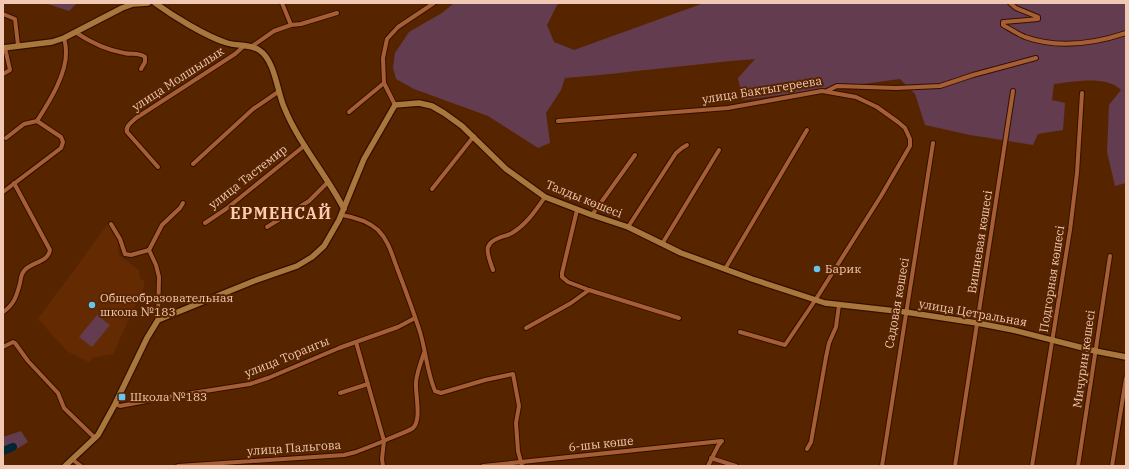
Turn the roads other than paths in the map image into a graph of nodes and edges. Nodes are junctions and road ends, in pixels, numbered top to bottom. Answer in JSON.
{"nodes":[{"id":1,"x":148,"y":3,"type":"edge"},
{"id":2,"x":155,"y":3,"type":"edge"},
{"id":3,"x":282,"y":3,"type":"edge"},
{"id":4,"x":434,"y":3,"type":"edge"},
{"id":5,"x":1010,"y":3,"type":"edge"},
{"id":6,"x":337,"y":12,"type":"dead end"},
{"id":7,"x":3,"y":14,"type":"edge"},
{"id":8,"x":291,"y":25,"type":"junction"},
{"id":9,"x":75,"y":32,"type":"junction"},
{"id":10,"x":1126,"y":33,"type":"edge"},
{"id":11,"x":64,"y":38,"type":"junction"},
{"id":12,"x":18,"y":45,"type":"junction"},
{"id":13,"x":244,"y":46,"type":"junction"},
{"id":14,"x":251,"y":46,"type":"junction"},
{"id":15,"x":4,"y":48,"type":"edge"},
{"id":16,"x":1036,"y":58,"type":"dead end"},
{"id":17,"x":140,"y":69,"type":"dead end"},
{"id":18,"x":3,"y":74,"type":"edge"},
{"id":19,"x":384,"y":83,"type":"junction"},
{"id":20,"x":1013,"y":91,"type":"dead end"},
{"id":21,"x":278,"y":92,"type":"junction"},
{"id":22,"x":827,"y":92,"type":"junction"},
{"id":23,"x":1082,"y":93,"type":"dead end"},
{"id":24,"x":395,"y":105,"type":"junction"},
{"id":25,"x":349,"y":112,"type":"dead end"},
{"id":26,"x":37,"y":121,"type":"junction"},
{"id":27,"x":558,"y":121,"type":"dead end"},
{"id":28,"x":807,"y":130,"type":"dead end"},
{"id":29,"x":474,"y":136,"type":"junction"},
{"id":30,"x":6,"y":138,"type":"dead end"},
{"id":31,"x":933,"y":143,"type":"dead end"},
{"id":32,"x":304,"y":146,"type":"junction"},
{"id":33,"x":687,"y":146,"type":"dead end"},
{"id":34,"x":719,"y":150,"type":"dead end"},
{"id":35,"x":636,"y":155,"type":"dead end"},
{"id":36,"x":193,"y":164,"type":"dead end"},
{"id":37,"x":158,"y":167,"type":"dead end"},
{"id":38,"x":328,"y":182,"type":"junction"},
{"id":39,"x":14,"y":184,"type":"junction"},
{"id":40,"x":432,"y":189,"type":"dead end"},
{"id":41,"x":3,"y":192,"type":"edge"},
{"id":42,"x":545,"y":197,"type":"junction"},
{"id":43,"x":183,"y":203,"type":"dead end"},
{"id":44,"x":577,"y":210,"type":"junction"},
{"id":45,"x":343,"y":212,"type":"junction"},
{"id":46,"x":592,"y":215,"type":"junction"},
{"id":47,"x":205,"y":223,"type":"dead end"},
{"id":48,"x":111,"y":224,"type":"dead end"},
{"id":49,"x":267,"y":227,"type":"dead end"},
{"id":50,"x":628,"y":227,"type":"junction"},
{"id":51,"x":662,"y":244,"type":"junction"},
{"id":52,"x":149,"y":250,"type":"junction"},
{"id":53,"x":1110,"y":256,"type":"dead end"},
{"id":54,"x":725,"y":269,"type":"junction"},
{"id":55,"x":493,"y":270,"type":"dead end"},
{"id":56,"x":589,"y":290,"type":"junction"},
{"id":57,"x":816,"y":299,"type":"junction"},
{"id":58,"x":839,"y":305,"type":"junction"},
{"id":59,"x":3,"y":312,"type":"edge"},
{"id":60,"x":905,"y":312,"type":"junction"},
{"id":61,"x":415,"y":318,"type":"junction"},
{"id":62,"x":679,"y":318,"type":"dead end"},
{"id":63,"x":158,"y":320,"type":"junction"},
{"id":64,"x":977,"y":323,"type":"junction"},
{"id":65,"x":526,"y":328,"type":"dead end"},
{"id":66,"x":740,"y":332,"type":"dead end"},
{"id":67,"x":1052,"y":340,"type":"junction"},
{"id":68,"x":356,"y":342,"type":"junction"},
{"id":69,"x":3,"y":347,"type":"edge"},
{"id":70,"x":1095,"y":351,"type":"junction"},
{"id":71,"x":425,"y":352,"type":"junction"},
{"id":72,"x":1126,"y":357,"type":"edge"},
{"id":73,"x":1126,"y":378,"type":"edge"},
{"id":74,"x":368,"y":384,"type":"junction"},
{"id":75,"x":340,"y":393,"type":"dead end"},
{"id":76,"x":115,"y":404,"type":"junction"},
{"id":77,"x":95,"y":438,"type":"junction"},
{"id":78,"x":384,"y":441,"type":"junction"},
{"id":79,"x":807,"y":449,"type":"dead end"},
{"id":80,"x":712,"y":458,"type":"junction"},
{"id":81,"x":73,"y":460,"type":"junction"},
{"id":82,"x":521,"y":464,"type":"edge"},
{"id":83,"x":65,"y":466,"type":"edge"},
{"id":84,"x":81,"y":466,"type":"edge"},
{"id":85,"x":178,"y":466,"type":"edge"},
{"id":86,"x":383,"y":466,"type":"edge"},
{"id":87,"x":482,"y":466,"type":"edge"},
{"id":88,"x":708,"y":466,"type":"edge"},
{"id":89,"x":736,"y":466,"type":"edge"},
{"id":90,"x":882,"y":466,"type":"edge"},
{"id":91,"x":955,"y":466,"type":"edge"},
{"id":92,"x":1032,"y":466,"type":"edge"},
{"id":93,"x":1078,"y":466,"type":"edge"},
{"id":94,"x":1112,"y":466,"type":"edge"}],
"edges":[{"from":1,"to":9,"type":"street"},
{"from":2,"to":13,"type":"street"},
{"from":3,"to":8,"type":"street"},
{"from":4,"to":19,"type":"street"},
{"from":5,"to":10,"type":"street"},
{"from":6,"to":8,"type":"street"},
{"from":7,"to":12,"type":"street"},
{"from":8,"to":14,"type":"street"},
{"from":9,"to":11,"type":"street"},
{"from":9,"to":17,"type":"street"},
{"from":11,"to":12,"type":"street"},
{"from":11,"to":26,"type":"street"},
{"from":12,"to":15,"type":"street"},
{"from":13,"to":14,"type":"street"},
{"from":13,"to":37,"type":"street","name":"улица Молшылык"},
{"from":14,"to":21,"type":"street"},
{"from":15,"to":18,"type":"street"},
{"from":16,"to":22,"type":"street","name":"улица Бактыгереева"},
{"from":19,"to":24,"type":"street"},
{"from":19,"to":25,"type":"street"},
{"from":20,"to":64,"type":"street","name":"Вишневая көшесі"},
{"from":21,"to":32,"type":"street"},
{"from":21,"to":36,"type":"street"},
{"from":22,"to":27,"type":"street","name":"улица Бактыгереева"},
{"from":22,"to":57,"type":"street"},
{"from":23,"to":67,"type":"street","name":"Подгорная көшесі"},
{"from":24,"to":29,"type":"street","name":"Талды көшесі"},
{"from":24,"to":45,"type":"street"},
{"from":26,"to":30,"type":"street"},
{"from":26,"to":39,"type":"street"},
{"from":28,"to":54,"type":"street"},
{"from":29,"to":40,"type":"street"},
{"from":29,"to":42,"type":"street","name":"Талды көшесі"},
{"from":31,"to":60,"type":"street","name":"Садовая көшесі"},
{"from":32,"to":38,"type":"street"},
{"from":32,"to":47,"type":"street","name":"улица Тастемир"},
{"from":33,"to":50,"type":"street"},
{"from":34,"to":51,"type":"street"},
{"from":35,"to":46,"type":"street"},
{"from":38,"to":45,"type":"street"},
{"from":38,"to":49,"type":"street"},
{"from":39,"to":41,"type":"street"},
{"from":39,"to":59,"type":"street"},
{"from":42,"to":44,"type":"street","name":"Талды көшесі"},
{"from":42,"to":55,"type":"street"},
{"from":43,"to":52,"type":"street"},
{"from":44,"to":46,"type":"street","name":"Талды көшесі"},
{"from":44,"to":56,"type":"street"},
{"from":45,"to":61,"type":"street"},
{"from":45,"to":63,"type":"street"},
{"from":46,"to":50,"type":"street","name":"Талды көшесі"},
{"from":48,"to":52,"type":"street"},
{"from":50,"to":51,"type":"street","name":"Талды көшесі"},
{"from":51,"to":54,"type":"street","name":"Талды көшесі"},
{"from":52,"to":63,"type":"street"},
{"from":53,"to":70,"type":"street","name":"Мичурин көшесі"},
{"from":54,"to":57,"type":"street","name":"Талды көшесі"},
{"from":56,"to":62,"type":"street"},
{"from":56,"to":65,"type":"street"},
{"from":57,"to":58,"type":"street","name":"улица Цетральная"},
{"from":57,"to":66,"type":"street"},
{"from":58,"to":60,"type":"street","name":"улица Цетральная"},
{"from":58,"to":79,"type":"street"},
{"from":60,"to":64,"type":"street","name":"улица Цетральная"},
{"from":60,"to":90,"type":"street","name":"Садовая көшесі"},
{"from":61,"to":68,"type":"street","name":"улица Торангы"},
{"from":61,"to":71,"type":"street"},
{"from":63,"to":76,"type":"street"},
{"from":64,"to":67,"type":"street","name":"улица Цетральная"},
{"from":64,"to":91,"type":"street","name":"Вишневая көшесі"},
{"from":67,"to":70,"type":"street","name":"улица Цетральная"},
{"from":67,"to":92,"type":"street","name":"Подгорная көшесі"},
{"from":68,"to":74,"type":"street"},
{"from":68,"to":76,"type":"street","name":"улица Торангы"},
{"from":69,"to":77,"type":"street"},
{"from":70,"to":72,"type":"street","name":"улица Цетральная"},
{"from":70,"to":93,"type":"street","name":"Мичурин көшесі"},
{"from":71,"to":78,"type":"street","name":"улица Пальгова"},
{"from":71,"to":82,"type":"street"},
{"from":73,"to":94,"type":"street"},
{"from":74,"to":75,"type":"street"},
{"from":74,"to":78,"type":"street"},
{"from":76,"to":77,"type":"street"},
{"from":77,"to":81,"type":"street"},
{"from":78,"to":85,"type":"street","name":"улица Пальгова"},
{"from":78,"to":86,"type":"street"},
{"from":80,"to":82,"type":"street","name":"6-шы көше"},
{"from":80,"to":88,"type":"street"},
{"from":80,"to":89,"type":"street"},
{"from":81,"to":83,"type":"street"},
{"from":81,"to":84,"type":"street"},
{"from":82,"to":87,"type":"street","name":"6-шы көше"}]}
